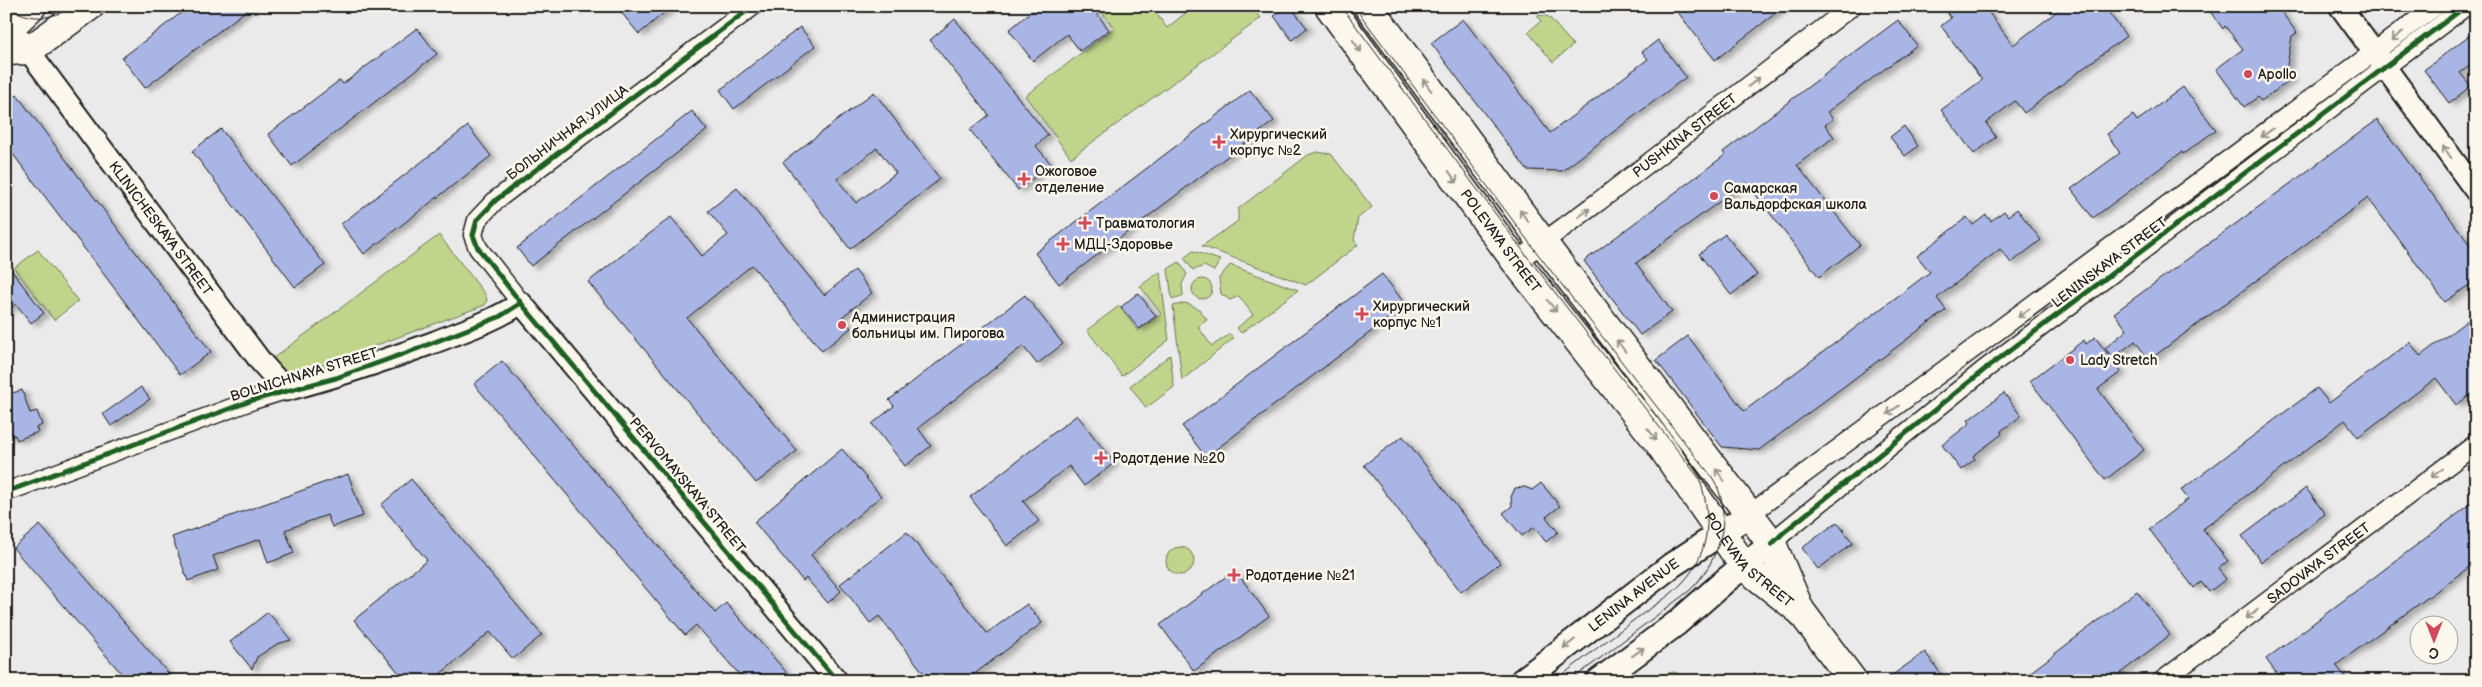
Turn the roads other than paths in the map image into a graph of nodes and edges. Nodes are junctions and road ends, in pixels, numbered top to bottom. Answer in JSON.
{"nodes":[{"id":1,"x":90,"y":6,"type":"edge"},
{"id":2,"x":753,"y":6,"type":"edge"},
{"id":3,"x":1329,"y":6,"type":"edge"},
{"id":4,"x":1368,"y":6,"type":"edge"},
{"id":5,"x":1852,"y":6,"type":"edge"},
{"id":6,"x":2340,"y":6,"type":"edge"},
{"id":7,"x":2436,"y":6,"type":"edge"},
{"id":8,"x":2466,"y":6,"type":"edge"},
{"id":9,"x":30,"y":7,"type":"edge"},
{"id":10,"x":20,"y":42,"type":"edge"},
{"id":11,"x":2381,"y":60,"type":"junction"},
{"id":12,"x":2476,"y":191,"type":"edge"},
{"id":13,"x":1543,"y":243,"type":"junction"},
{"id":14,"x":1516,"y":262,"type":"junction"},
{"id":15,"x":521,"y":303,"type":"junction"},
{"id":16,"x":286,"y":390,"type":"junction"},
{"id":17,"x":2476,"y":444,"type":"edge"},
{"id":18,"x":6,"y":492,"type":"edge"},
{"id":19,"x":1750,"y":514,"type":"junction"},
{"id":20,"x":1720,"y":532,"type":"junction"},
{"id":21,"x":1772,"y":544,"type":"junction"},
{"id":22,"x":1744,"y":566,"type":"junction"},
{"id":23,"x":1800,"y":610,"type":"junction"},
{"id":24,"x":837,"y":681,"type":"edge"},
{"id":25,"x":1522,"y":681,"type":"edge"},
{"id":26,"x":1598,"y":681,"type":"edge"},
{"id":27,"x":1853,"y":681,"type":"edge"},
{"id":28,"x":2162,"y":681,"type":"edge"}],
"edges":[{"from":1,"to":10,"type":"main road"},
{"from":2,"to":15,"type":"street","name":"БОЛЬНИЧНАЯ УЛИЦА"},
{"from":3,"to":14,"type":"main road","name":"POLEVAYA STREET","one_way":true},
{"from":13,"to":4,"type":"main road","name":"POLEVAYA STREET","one_way":true},
{"from":13,"to":5,"type":"street","name":"PUSHKINA STREET","one_way":true},
{"from":6,"to":11,"type":"street"},
{"from":7,"to":11,"type":"street","name":"LENINSKAYA STREET","one_way":true},
{"from":8,"to":11,"type":"street","name":"LENINSKAYA STREET"},
{"from":9,"to":10,"type":"main road"},
{"from":10,"to":16,"type":"street","name":"KLINICHESKAYA STREET"},
{"from":12,"to":11,"type":"street","one_way":true},
{"from":11,"to":19,"type":"street","name":"LENINSKAYA STREET","one_way":true},
{"from":11,"to":21,"type":"street","name":"LENINSKAYA STREET"},
{"from":13,"to":14,"type":"street","name":"PUSHKINA STREET"},
{"from":19,"to":13,"type":"main road","name":"POLEVAYA STREET","one_way":true},
{"from":14,"to":20,"type":"main road","name":"POLEVAYA STREET","one_way":true},
{"from":15,"to":16,"type":"street","name":"BOLNICHNAYA STREET"},
{"from":15,"to":24,"type":"street","name":"PERVOMAYSKAYA STREET"},
{"from":16,"to":18,"type":"street","name":"BOLNICHNAYA STREET"},
{"from":17,"to":28,"type":"street","name":"SADOVAYA STREET","one_way":true},
{"from":19,"to":20,"type":"main road","name":"LENINA AVENUE"},
{"from":19,"to":21,"type":"main road","name":"POLEVAYA STREET"},
{"from":20,"to":22,"type":"main road","name":"POLEVAYA STREET"},
{"from":20,"to":25,"type":"main road","name":"LENINA AVENUE","one_way":true},
{"from":21,"to":22,"type":"main road"},
{"from":21,"to":23,"type":"main road","name":"POLEVAYA STREET"},
{"from":22,"to":23,"type":"main road","name":"POLEVAYA STREET"},
{"from":26,"to":22,"type":"main road","one_way":true},
{"from":23,"to":27,"type":"main road"}]}
